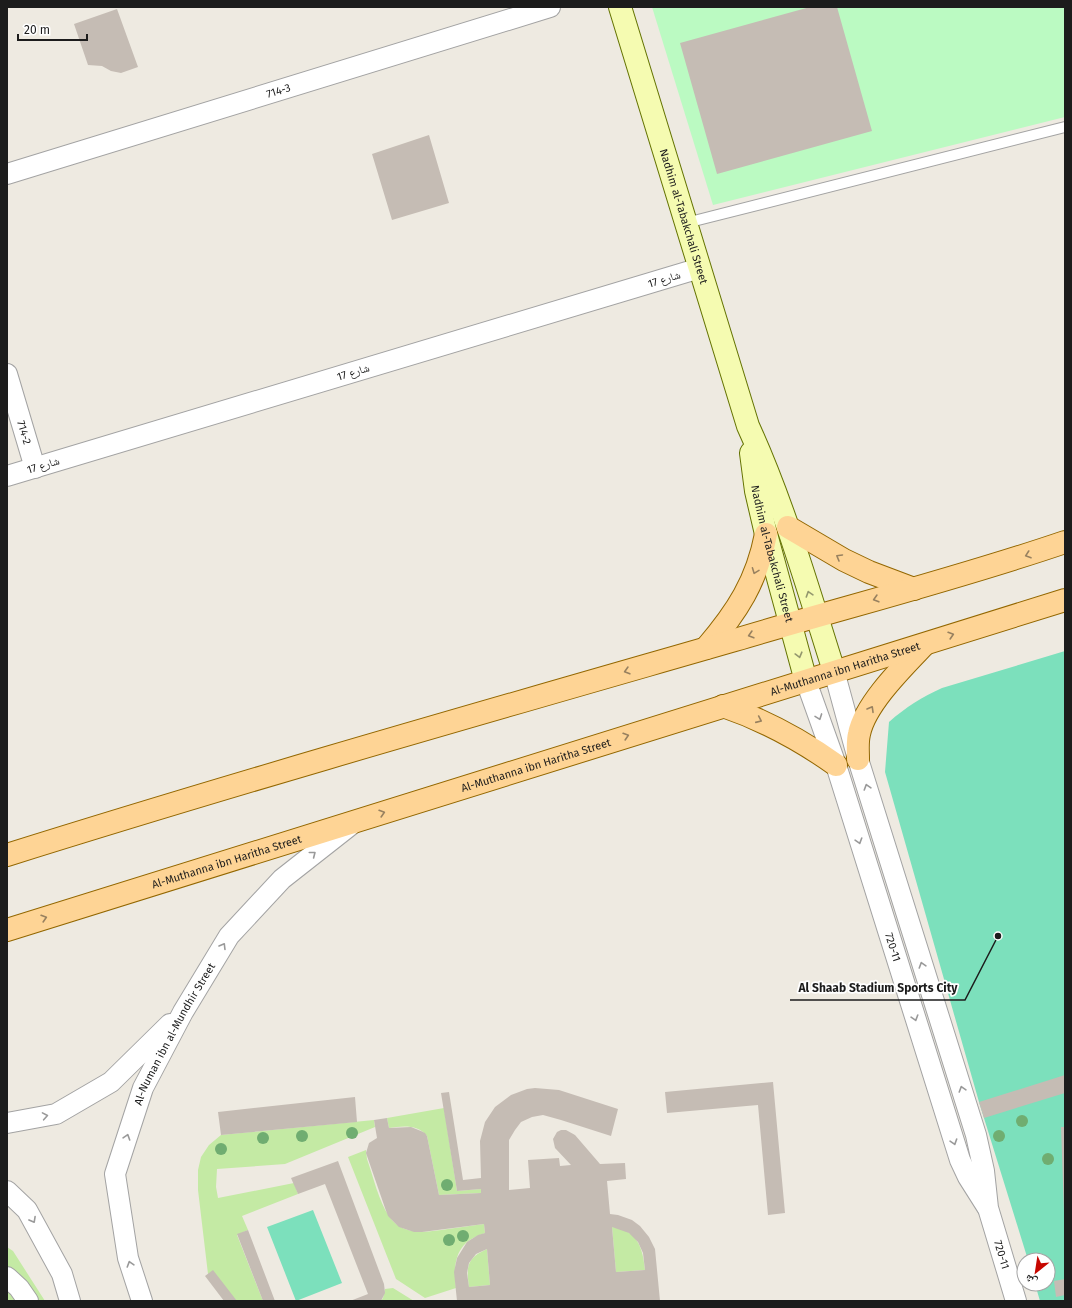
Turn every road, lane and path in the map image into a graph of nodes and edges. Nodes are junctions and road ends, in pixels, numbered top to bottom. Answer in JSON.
{"nodes":[{"id":1,"x":550,"y":7,"type":"edge"},
{"id":2,"x":620,"y":7,"type":"edge"},
{"id":3,"x":1065,"y":127,"type":"edge"},
{"id":4,"x":7,"y":174,"type":"edge"},
{"id":5,"x":686,"y":223,"type":"junction"},
{"id":6,"x":700,"y":268,"type":"junction"},
{"id":7,"x":7,"y":374,"type":"edge"},
{"id":8,"x":748,"y":426,"type":"junction"},
{"id":9,"x":35,"y":468,"type":"junction"},
{"id":10,"x":7,"y":476,"type":"edge"},
{"id":11,"x":788,"y":527,"type":"junction"},
{"id":12,"x":766,"y":534,"type":"junction"},
{"id":13,"x":1065,"y":542,"type":"edge"},
{"id":14,"x":914,"y":589,"type":"junction"},
{"id":15,"x":1065,"y":600,"type":"edge"},
{"id":16,"x":816,"y":616,"type":"junction"},
{"id":17,"x":790,"y":624,"type":"junction"},
{"id":18,"x":925,"y":643,"type":"junction"},
{"id":19,"x":706,"y":648,"type":"junction"},
{"id":20,"x":834,"y":671,"type":"junction"},
{"id":21,"x":806,"y":680,"type":"junction"},
{"id":22,"x":723,"y":706,"type":"junction"},
{"id":23,"x":858,"y":759,"type":"junction"},
{"id":24,"x":836,"y":765,"type":"junction"},
{"id":25,"x":355,"y":821,"type":"junction"},
{"id":26,"x":7,"y":855,"type":"edge"},
{"id":27,"x":7,"y":930,"type":"edge"},
{"id":28,"x":183,"y":1012,"type":"junction"},
{"id":29,"x":7,"y":1122,"type":"edge"},
{"id":30,"x":7,"y":1191,"type":"edge"},
{"id":31,"x":988,"y":1208,"type":"junction"},
{"id":32,"x":7,"y":1277,"type":"edge"},
{"id":33,"x":28,"y":1301,"type":"edge"},
{"id":34,"x":70,"y":1301,"type":"edge"},
{"id":35,"x":142,"y":1301,"type":"edge"},
{"id":36,"x":1016,"y":1301,"type":"edge"}],
"edges":[{"from":1,"to":4,"type":"street","name":"714-3"},
{"from":2,"to":5,"type":"main road","name":"Nadhim al-Tabakchali Street"},
{"from":3,"to":5,"type":"lane"},
{"from":5,"to":6,"type":"main road","name":"Nadhim al-Tabakchali Street"},
{"from":6,"to":8,"type":"main road","name":"Nadhim al-Tabakchali Street"},
{"from":6,"to":9,"type":"street","name":"شارع 17"},
{"from":7,"to":9,"type":"street","name":"714-2"},
{"from":8,"to":11,"type":"main road","name":"Nadhim al-Tabakchali Street"},
{"from":8,"to":12,"type":"main road","name":"Nadhim al-Tabakchali Street"},
{"from":9,"to":10,"type":"street","name":"شارع 17"},
{"from":14,"to":11,"type":"main road","one_way":true},
{"from":16,"to":11,"type":"main road","name":"Nadhim al-Tabakchali Street","one_way":true},
{"from":12,"to":17,"type":"main road","name":"Nadhim al-Tabakchali Street"},
{"from":12,"to":19,"type":"main road","one_way":true},
{"from":13,"to":14,"type":"main road","one_way":true},
{"from":14,"to":16,"type":"main road","one_way":true},
{"from":18,"to":15,"type":"main road","name":"Al-Muthanna ibn Haritha Street","one_way":true},
{"from":16,"to":17,"type":"main road"},
{"from":16,"to":20,"type":"main road","name":"Nadhim al-Tabakchali Street"},
{"from":17,"to":19,"type":"main road","one_way":true},
{"from":17,"to":21,"type":"main road","name":"Nadhim al-Tabakchali Street","one_way":true},
{"from":18,"to":20,"type":"main road","name":"Al-Muthanna ibn Haritha Street"},
{"from":23,"to":18,"type":"main road","one_way":true},
{"from":19,"to":26,"type":"main road","one_way":true},
{"from":20,"to":21,"type":"main road","name":"Al-Muthanna ibn Haritha Street"},
{"from":20,"to":23,"type":"street","name":"720-11"},
{"from":21,"to":22,"type":"main road","name":"Al-Muthanna ibn Haritha Street"},
{"from":21,"to":24,"type":"street","name":"720-11","one_way":true},
{"from":22,"to":24,"type":"main road","one_way":true},
{"from":25,"to":22,"type":"main road","name":"Al-Muthanna ibn Haritha Street","one_way":true},
{"from":31,"to":23,"type":"street","name":"720-11","one_way":true},
{"from":24,"to":31,"type":"street","name":"720-11","one_way":true},
{"from":27,"to":25,"type":"main road","name":"Al-Muthanna ibn Haritha Street","one_way":true},
{"from":28,"to":25,"type":"street","name":"Al-Numan ibn al-Mundhir Street","one_way":true},
{"from":29,"to":28,"type":"street","one_way":true},
{"from":35,"to":28,"type":"street","name":"Al-Numan ibn al-Mundhir Street","one_way":true},
{"from":30,"to":34,"type":"street","one_way":true},
{"from":31,"to":36,"type":"street","name":"720-11"},
{"from":32,"to":33,"type":"street"}]}
